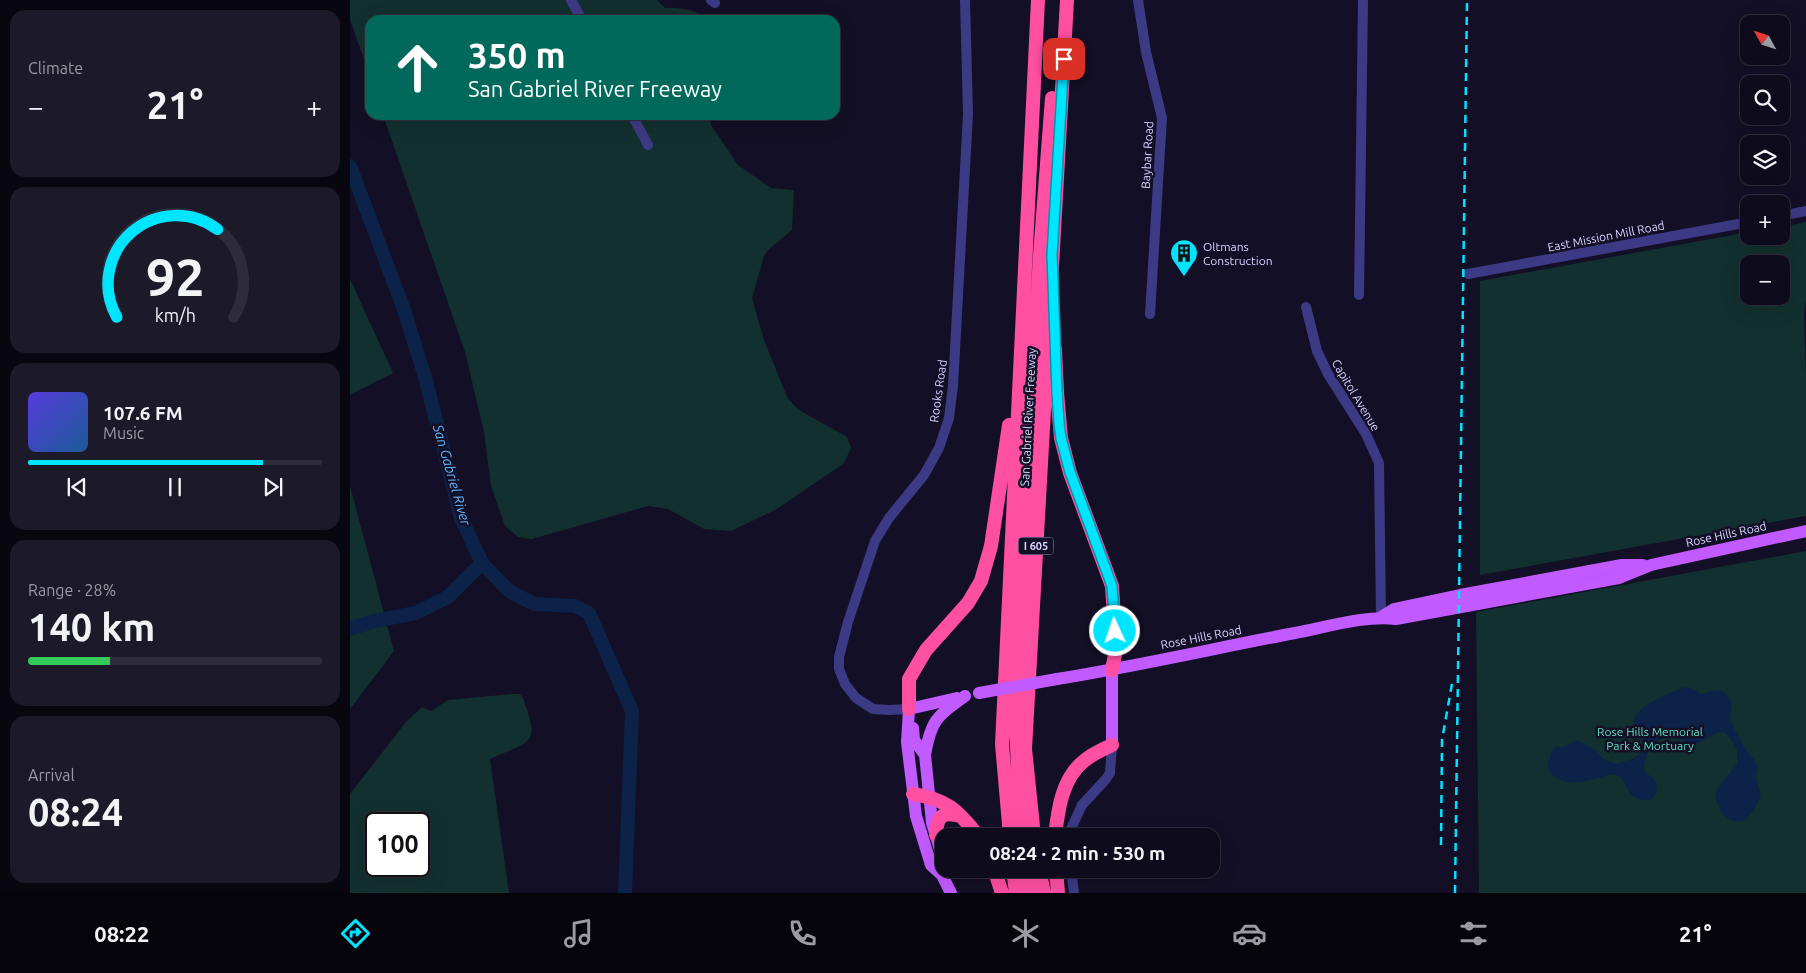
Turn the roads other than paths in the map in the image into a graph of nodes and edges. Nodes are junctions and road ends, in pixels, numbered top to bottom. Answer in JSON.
{"nodes":[{"id":1,"x":571,"y":0,"type":"edge"},
{"id":2,"x":965,"y":0,"type":"edge"},
{"id":3,"x":1038,"y":0,"type":"edge"},
{"id":4,"x":1047,"y":0,"type":"edge"},
{"id":5,"x":1058,"y":0,"type":"edge"},
{"id":6,"x":1067,"y":0,"type":"edge"},
{"id":7,"x":1138,"y":0,"type":"edge"},
{"id":8,"x":1363,"y":0,"type":"edge"},
{"id":9,"x":579,"y":15,"type":"edge"},
{"id":10,"x":635,"y":120,"type":"edge"},
{"id":11,"x":648,"y":145,"type":"dead end"},
{"id":12,"x":1806,"y":211,"type":"edge"},
{"id":13,"x":1790,"y":214,"type":"edge"},
{"id":14,"x":1740,"y":224,"type":"edge"},
{"id":15,"x":1052,"y":255,"type":"junction"},
{"id":16,"x":1468,"y":274,"type":"dead end"},
{"id":17,"x":1359,"y":296,"type":"dead end"},
{"id":18,"x":1306,"y":307,"type":"dead end"},
{"id":19,"x":1150,"y":314,"type":"dead end"},
{"id":20,"x":1021,"y":340,"type":"junction"},
{"id":21,"x":1014,"y":471,"type":"junction"},
{"id":22,"x":1804,"y":533,"type":"edge"},
{"id":23,"x":1381,"y":617,"type":"junction"},
{"id":24,"x":1112,"y":670,"type":"junction"},
{"id":25,"x":965,"y":696,"type":"junction"},
{"id":26,"x":909,"y":709,"type":"junction"},
{"id":27,"x":1112,"y":745,"type":"junction"},
{"id":28,"x":925,"y":755,"type":"junction"},
{"id":29,"x":913,"y":794,"type":"junction"},
{"id":30,"x":929,"y":796,"type":"junction"},
{"id":31,"x":961,"y":816,"type":"junction"},
{"id":32,"x":937,"y":828,"type":"edge"},
{"id":33,"x":971,"y":828,"type":"edge"},
{"id":34,"x":1009,"y":828,"type":"edge"},
{"id":35,"x":1022,"y":828,"type":"edge"},
{"id":36,"x":1033,"y":828,"type":"edge"},
{"id":37,"x":1056,"y":828,"type":"edge"},
{"id":38,"x":1071,"y":828,"type":"edge"},
{"id":39,"x":935,"y":832,"type":"edge"},
{"id":40,"x":935,"y":869,"type":"edge"},
{"id":41,"x":944,"y":878,"type":"edge"},
{"id":42,"x":997,"y":878,"type":"edge"},
{"id":43,"x":1028,"y":878,"type":"edge"},
{"id":44,"x":1041,"y":878,"type":"edge"},
{"id":45,"x":1057,"y":878,"type":"edge"},
{"id":46,"x":1072,"y":878,"type":"edge"},
{"id":47,"x":1015,"y":881,"type":"edge"},
{"id":48,"x":951,"y":893,"type":"edge"},
{"id":49,"x":1002,"y":893,"type":"edge"},
{"id":50,"x":1024,"y":893,"type":"edge"},
{"id":51,"x":1030,"y":893,"type":"edge"},
{"id":52,"x":1044,"y":893,"type":"edge"},
{"id":53,"x":1058,"y":893,"type":"edge"},
{"id":54,"x":1074,"y":893,"type":"edge"}],
"edges":[{"from":1,"to":9,"type":"street"},
{"from":2,"to":26,"type":"street","name":"Rooks Road"},
{"from":3,"to":20,"type":"highway","name":"San Gabriel River Freeway","number":"I 605"},
{"from":4,"to":21,"type":"highway"},
{"from":5,"to":35,"type":"highway"},
{"from":6,"to":15,"type":"highway","name":"San Gabriel River Freeway","number":"I 605"},
{"from":7,"to":19,"type":"street","name":"Baybar Road"},
{"from":8,"to":17,"type":"street"},
{"from":10,"to":11,"type":"street"},
{"from":12,"to":13,"type":"street"},
{"from":14,"to":16,"type":"street","name":"East Mission Mill Road"},
{"from":15,"to":24,"type":"highway"},
{"from":15,"to":36,"type":"highway","name":"San Gabriel River Freeway","number":"I 605"},
{"from":18,"to":23,"type":"street","name":"Capitol Avenue"},
{"from":20,"to":21,"type":"highway","name":"San Gabriel River Freeway","number":"I 605"},
{"from":20,"to":26,"type":"highway"},
{"from":21,"to":34,"type":"highway","name":"San Gabriel River Freeway","number":"I 605"},
{"from":22,"to":23,"type":"main road","name":"Rose Hills Road"},
{"from":23,"to":24,"type":"main road","name":"Rose Hills Road"},
{"from":24,"to":25,"type":"main road","name":"Rose Hills Road","bridge":true},
{"from":24,"to":27,"type":"main road"},
{"from":25,"to":26,"type":"main road","name":"Rose Hills Road"},
{"from":25,"to":28,"type":"main road"},
{"from":26,"to":28,"type":"main road"},
{"from":26,"to":29,"type":"main road"},
{"from":27,"to":37,"type":"highway"},
{"from":27,"to":38,"type":"street"},
{"from":28,"to":30,"type":"main road"},
{"from":29,"to":30,"type":"highway"},
{"from":29,"to":40,"type":"main road"},
{"from":30,"to":31,"type":"highway"},
{"from":30,"to":39,"type":"main road"},
{"from":31,"to":32,"type":"highway"},
{"from":31,"to":33,"type":"highway"},
{"from":41,"to":48,"type":"main road"},
{"from":42,"to":49,"type":"highway"},
{"from":43,"to":51,"type":"highway"},
{"from":44,"to":52,"type":"highway"},
{"from":45,"to":53,"type":"highway"},
{"from":46,"to":54,"type":"street"},
{"from":47,"to":50,"type":"highway"}]}
